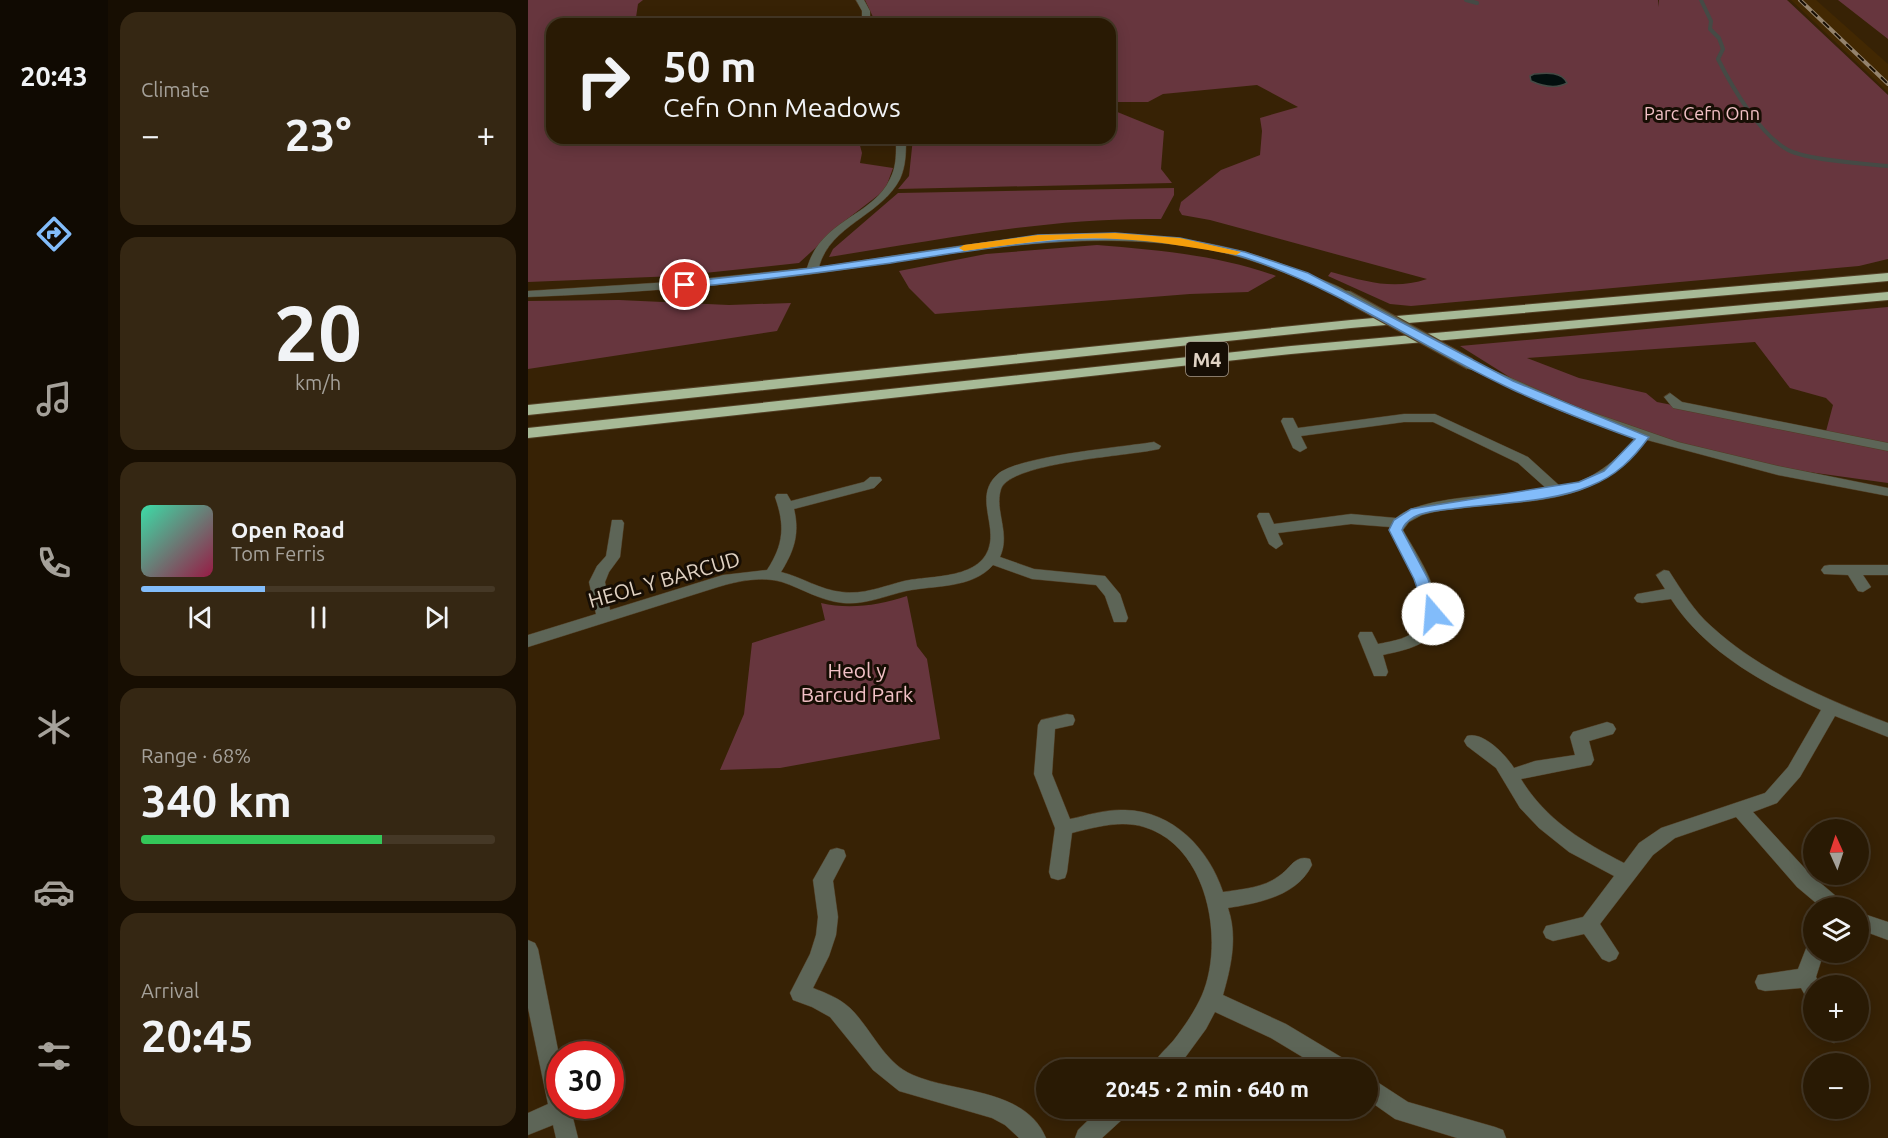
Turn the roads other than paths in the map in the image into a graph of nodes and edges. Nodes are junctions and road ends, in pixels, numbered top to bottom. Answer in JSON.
{"nodes":[{"id":1,"x":860,"y":0,"type":"edge"},
{"id":2,"x":867,"y":18,"type":"edge"},
{"id":3,"x":900,"y":144,"type":"edge"},
{"id":4,"x":812,"y":271,"type":"junction"},
{"id":5,"x":1888,"y":278,"type":"edge"},
{"id":6,"x":528,"y":294,"type":"edge"},
{"id":7,"x":1888,"y":296,"type":"edge"},
{"id":8,"x":1670,"y":397,"type":"dead end"},
{"id":9,"x":528,"y":410,"type":"edge"},
{"id":10,"x":528,"y":433,"type":"edge"},
{"id":11,"x":1643,"y":437,"type":"junction"},
{"id":12,"x":1154,"y":446,"type":"dead end"},
{"id":13,"x":1888,"y":447,"type":"edge"},
{"id":14,"x":1300,"y":448,"type":"dead end"},
{"id":15,"x":875,"y":480,"type":"dead end"},
{"id":16,"x":1557,"y":491,"type":"junction"},
{"id":17,"x":1888,"y":492,"type":"edge"},
{"id":18,"x":617,"y":523,"type":"dead end"},
{"id":19,"x":1398,"y":523,"type":"junction"},
{"id":20,"x":1276,"y":544,"type":"dead end"},
{"id":21,"x":991,"y":559,"type":"junction"},
{"id":22,"x":1829,"y":570,"type":"dead end"},
{"id":23,"x":1853,"y":570,"type":"junction"},
{"id":24,"x":1888,"y":570,"type":"edge"},
{"id":25,"x":772,"y":574,"type":"junction"},
{"id":26,"x":1664,"y":574,"type":"dead end"},
{"id":27,"x":1863,"y":587,"type":"dead end"},
{"id":28,"x":1676,"y":593,"type":"junction"},
{"id":29,"x":1642,"y":598,"type":"dead end"},
{"id":30,"x":604,"y":617,"type":"junction"},
{"id":31,"x":1120,"y":618,"type":"dead end"},
{"id":32,"x":1366,"y":636,"type":"dead end"},
{"id":33,"x":528,"y":641,"type":"edge"},
{"id":34,"x":1374,"y":651,"type":"junction"},
{"id":35,"x":1380,"y":672,"type":"dead end"},
{"id":36,"x":1831,"y":708,"type":"junction"},
{"id":37,"x":1067,"y":720,"type":"dead end"},
{"id":38,"x":1607,"y":729,"type":"dead end"},
{"id":39,"x":1888,"y":730,"type":"edge"},
{"id":40,"x":1473,"y":741,"type":"dead end"},
{"id":41,"x":1510,"y":776,"type":"junction"},
{"id":42,"x":1740,"y":810,"type":"junction"},
{"id":43,"x":1064,"y":828,"type":"junction"},
{"id":44,"x":837,"y":856,"type":"dead end"},
{"id":45,"x":1303,"y":865,"type":"dead end"},
{"id":46,"x":1058,"y":872,"type":"dead end"},
{"id":47,"x":1626,"y":873,"type":"junction"},
{"id":48,"x":1823,"y":897,"type":"edge"},
{"id":49,"x":1218,"y":901,"type":"junction"},
{"id":50,"x":1589,"y":924,"type":"junction"},
{"id":51,"x":1869,"y":924,"type":"edge"},
{"id":52,"x":1888,"y":931,"type":"edge"},
{"id":53,"x":1553,"y":932,"type":"dead end"},
{"id":54,"x":528,"y":949,"type":"edge"},
{"id":55,"x":1609,"y":953,"type":"dead end"},
{"id":56,"x":1765,"y":982,"type":"dead end"},
{"id":57,"x":1803,"y":985,"type":"edge"},
{"id":58,"x":1210,"y":1000,"type":"junction"},
{"id":59,"x":546,"y":1048,"type":"edge"},
{"id":60,"x":1170,"y":1059,"type":"edge"},
{"id":61,"x":1327,"y":1059,"type":"edge"},
{"id":62,"x":1378,"y":1094,"type":"edge"},
{"id":63,"x":546,"y":1116,"type":"edge"},
{"id":64,"x":563,"y":1119,"type":"edge"},
{"id":65,"x":1106,"y":1119,"type":"edge"},
{"id":66,"x":528,"y":1124,"type":"edge"},
{"id":67,"x":567,"y":1138,"type":"edge"},
{"id":68,"x":1035,"y":1138,"type":"edge"},
{"id":69,"x":1086,"y":1138,"type":"edge"},
{"id":70,"x":1495,"y":1138,"type":"edge"}],
"edges":[{"from":1,"to":2,"type":"street"},
{"from":3,"to":4,"type":"street"},
{"from":4,"to":6,"type":"street"},
{"from":4,"to":11,"type":"street","bridge":true},
{"from":5,"to":9,"type":"highway","number":"M4"},
{"from":7,"to":10,"type":"highway","number":"M4"},
{"from":8,"to":13,"type":"street"},
{"from":11,"to":16,"type":"street"},
{"from":11,"to":17,"type":"street"},
{"from":12,"to":21,"type":"street"},
{"from":14,"to":16,"type":"street"},
{"from":15,"to":25,"type":"street"},
{"from":16,"to":19,"type":"street"},
{"from":18,"to":30,"type":"street"},
{"from":19,"to":20,"type":"street"},
{"from":19,"to":34,"type":"street"},
{"from":21,"to":25,"type":"street","name":"HEOL Y BARCUD"},
{"from":21,"to":31,"type":"street"},
{"from":22,"to":23,"type":"street"},
{"from":23,"to":24,"type":"street"},
{"from":23,"to":27,"type":"street"},
{"from":25,"to":30,"type":"street","name":"HEOL Y BARCUD"},
{"from":26,"to":28,"type":"street"},
{"from":28,"to":29,"type":"street"},
{"from":28,"to":36,"type":"street"},
{"from":30,"to":33,"type":"street","name":"HEOL Y BARCUD"},
{"from":32,"to":34,"type":"street"},
{"from":34,"to":35,"type":"street"},
{"from":36,"to":39,"type":"street"},
{"from":36,"to":42,"type":"street"},
{"from":37,"to":43,"type":"street"},
{"from":38,"to":41,"type":"street"},
{"from":40,"to":41,"type":"street"},
{"from":41,"to":47,"type":"street"},
{"from":42,"to":47,"type":"street"},
{"from":42,"to":48,"type":"street"},
{"from":43,"to":46,"type":"street"},
{"from":43,"to":49,"type":"street"},
{"from":44,"to":68,"type":"street"},
{"from":45,"to":49,"type":"street"},
{"from":47,"to":50,"type":"street"},
{"from":49,"to":58,"type":"street"},
{"from":50,"to":53,"type":"street"},
{"from":50,"to":55,"type":"street"},
{"from":51,"to":52,"type":"street"},
{"from":54,"to":59,"type":"street"},
{"from":56,"to":57,"type":"street"},
{"from":58,"to":60,"type":"street"},
{"from":58,"to":61,"type":"street"},
{"from":62,"to":70,"type":"street"},
{"from":63,"to":66,"type":"street"},
{"from":64,"to":67,"type":"street"},
{"from":65,"to":69,"type":"street"}]}
